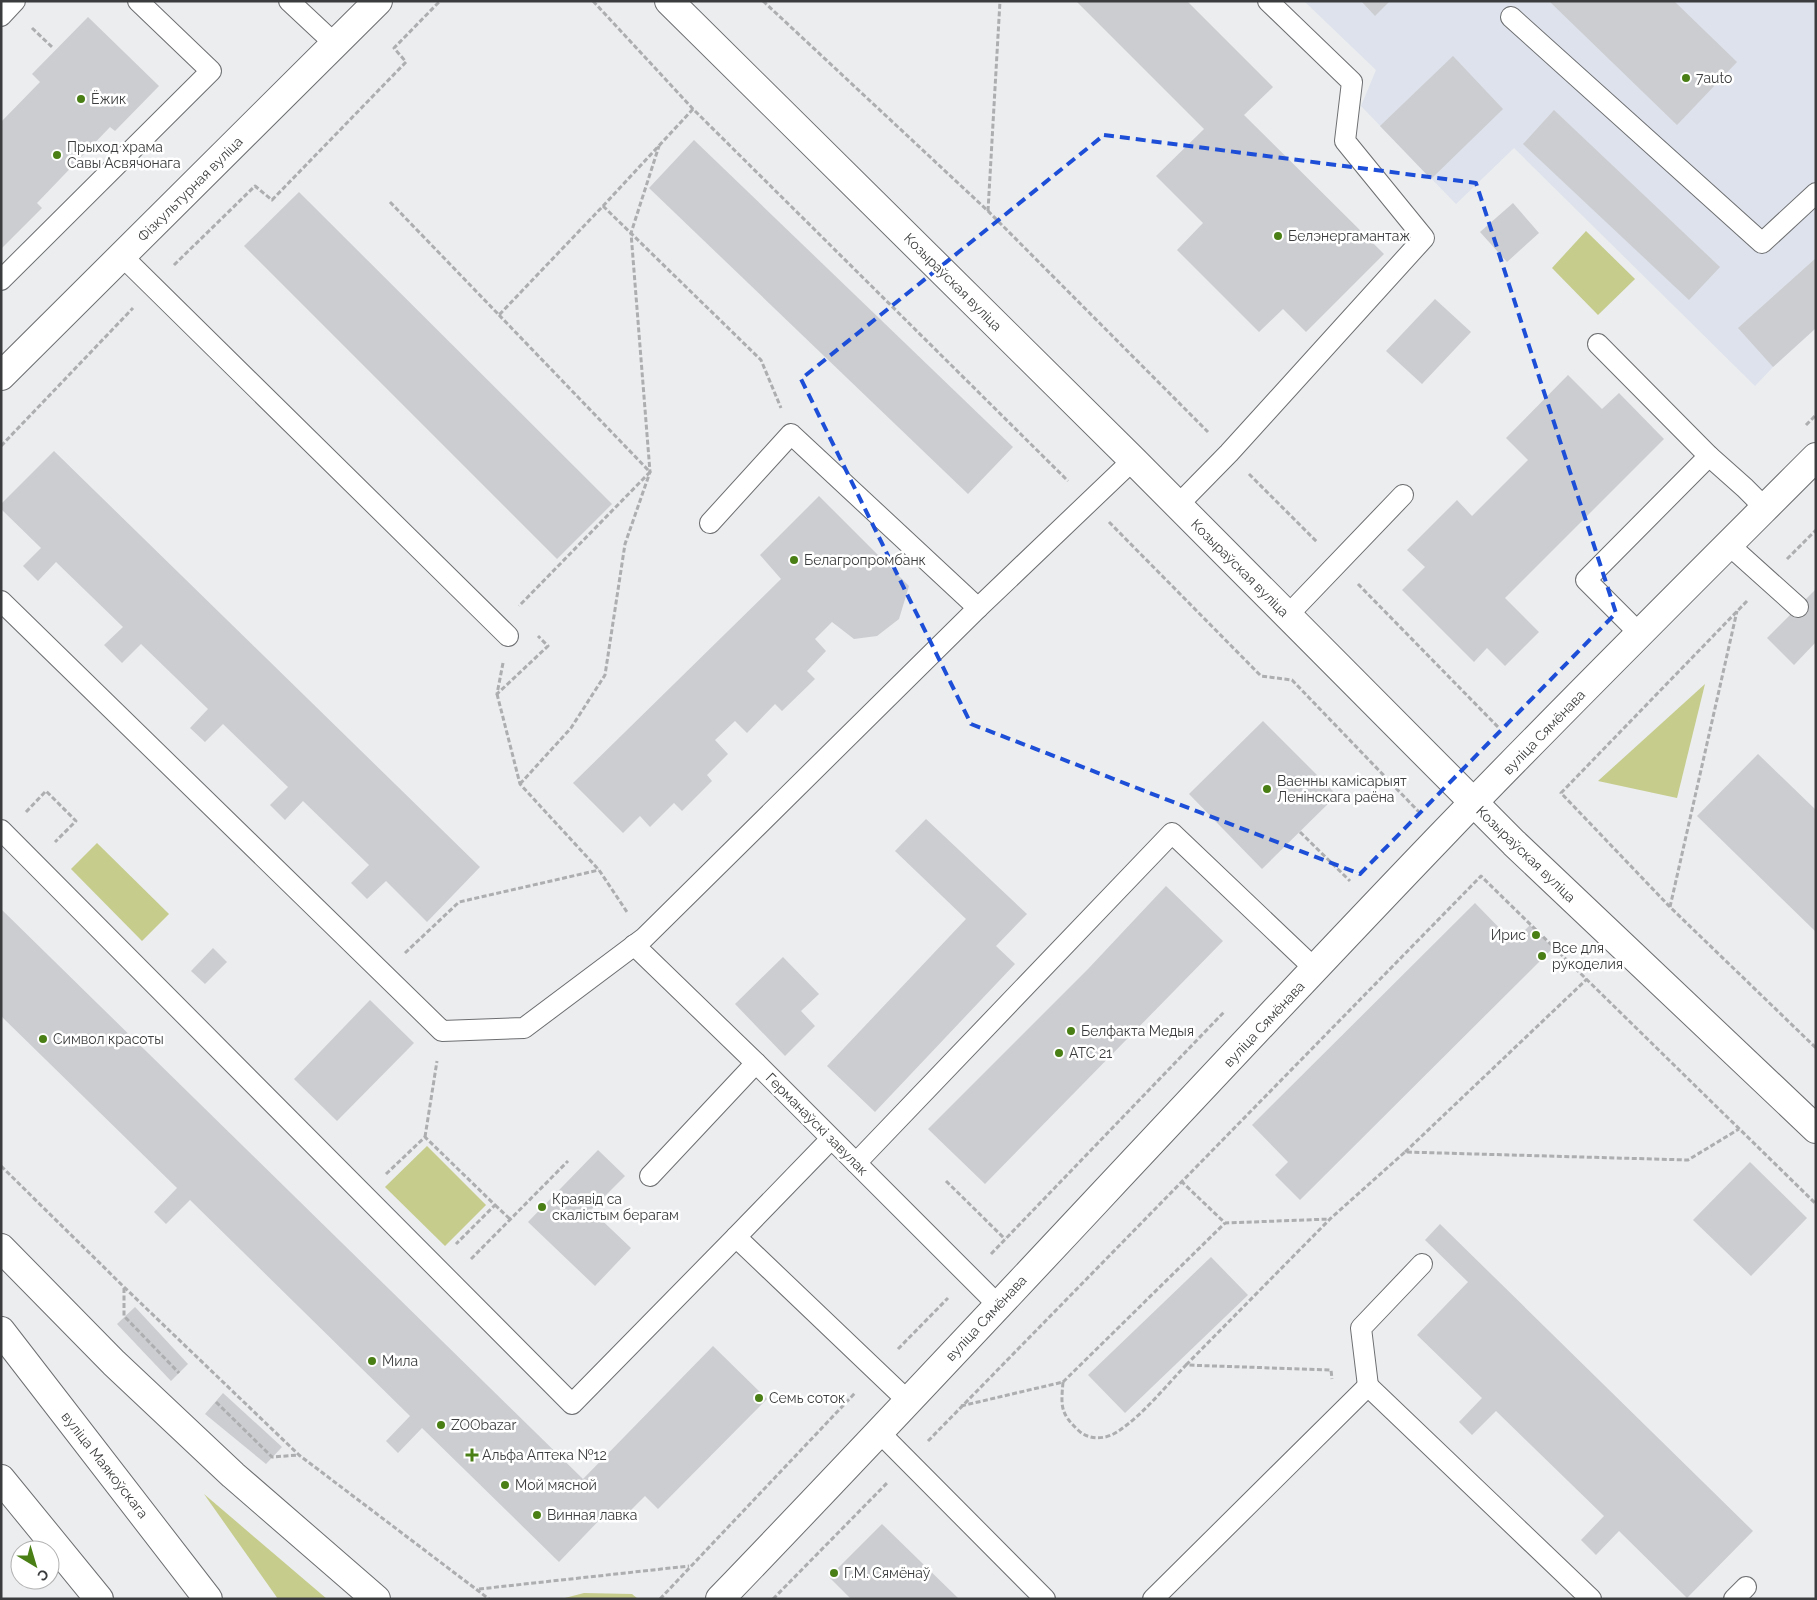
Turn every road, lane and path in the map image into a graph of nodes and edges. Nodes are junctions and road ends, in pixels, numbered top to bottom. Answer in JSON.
{"nodes":[{"id":1,"x":15,"y":1,"type":"edge"},
{"id":2,"x":138,"y":1,"type":"edge"},
{"id":3,"x":289,"y":1,"type":"edge"},
{"id":4,"x":378,"y":1,"type":"edge"},
{"id":5,"x":440,"y":1,"type":"edge"},
{"id":6,"x":594,"y":1,"type":"edge"},
{"id":7,"x":669,"y":1,"type":"edge"},
{"id":8,"x":763,"y":1,"type":"edge"},
{"id":9,"x":1000,"y":1,"type":"edge"},
{"id":10,"x":1268,"y":1,"type":"edge"},
{"id":11,"x":1,"y":16,"type":"edge"},
{"id":12,"x":1511,"y":17,"type":"dead end"},
{"id":13,"x":335,"y":44,"type":"junction"},
{"id":14,"x":693,"y":109,"type":"junction"},
{"id":15,"x":659,"y":146,"type":"junction"},
{"id":16,"x":1816,"y":194,"type":"edge"},
{"id":17,"x":390,"y":202,"type":"dead end"},
{"id":18,"x":604,"y":206,"type":"junction"},
{"id":19,"x":988,"y":212,"type":"junction"},
{"id":20,"x":631,"y":233,"type":"junction"},
{"id":21,"x":122,"y":256,"type":"junction"},
{"id":22,"x":1,"y":280,"type":"edge"},
{"id":23,"x":153,"y":287,"type":"junction"},
{"id":24,"x":499,"y":315,"type":"junction"},
{"id":25,"x":1598,"y":344,"type":"dead end"},
{"id":26,"x":1,"y":376,"type":"edge"},
{"id":27,"x":791,"y":434,"type":"junction"},
{"id":28,"x":1,"y":446,"type":"edge"},
{"id":29,"x":1229,"y":453,"type":"junction"},
{"id":30,"x":1709,"y":456,"type":"junction"},
{"id":31,"x":1816,"y":457,"type":"edge"},
{"id":32,"x":1133,"y":460,"type":"junction"},
{"id":33,"x":650,"y":472,"type":"junction"},
{"id":34,"x":1403,"y":495,"type":"dead end"},
{"id":35,"x":1088,"y":501,"type":"junction"},
{"id":36,"x":1178,"y":505,"type":"junction"},
{"id":37,"x":1765,"y":508,"type":"junction"},
{"id":38,"x":710,"y":523,"type":"dead end"},
{"id":39,"x":1816,"y":530,"type":"edge"},
{"id":40,"x":1729,"y":545,"type":"junction"},
{"id":41,"x":1338,"y":564,"type":"junction"},
{"id":42,"x":1767,"y":579,"type":"junction"},
{"id":43,"x":1,"y":601,"type":"edge"},
{"id":44,"x":1798,"y":607,"type":"dead end"},
{"id":45,"x":978,"y":608,"type":"junction"},
{"id":46,"x":1737,"y":611,"type":"junction"},
{"id":47,"x":513,"y":612,"type":"dead end"},
{"id":48,"x":1287,"y":616,"type":"junction"},
{"id":49,"x":1640,"y":634,"type":"junction"},
{"id":50,"x":508,"y":636,"type":"dead end"},
{"id":51,"x":497,"y":694,"type":"dead end"},
{"id":52,"x":1501,"y":730,"type":"dead end"},
{"id":53,"x":520,"y":784,"type":"junction"},
{"id":54,"x":1399,"y":790,"type":"dead end"},
{"id":55,"x":1473,"y":803,"type":"junction"},
{"id":56,"x":22,"y":816,"type":"dead end"},
{"id":57,"x":1,"y":830,"type":"edge"},
{"id":58,"x":1300,"y":832,"type":"dead end"},
{"id":59,"x":30,"y":860,"type":"junction"},
{"id":60,"x":599,"y":870,"type":"junction"},
{"id":61,"x":1350,"y":881,"type":"dead end"},
{"id":62,"x":1670,"y":907,"type":"junction"},
{"id":63,"x":639,"y":942,"type":"junction"},
{"id":64,"x":400,"y":958,"type":"dead end"},
{"id":65,"x":1315,"y":969,"type":"junction"},
{"id":66,"x":1587,"y":979,"type":"junction"},
{"id":67,"x":442,"y":1031,"type":"junction"},
{"id":68,"x":1816,"y":1048,"type":"edge"},
{"id":69,"x":756,"y":1063,"type":"junction"},
{"id":70,"x":1739,"y":1129,"type":"junction"},
{"id":71,"x":1816,"y":1129,"type":"edge"},
{"id":72,"x":425,"y":1137,"type":"junction"},
{"id":73,"x":831,"y":1139,"type":"junction"},
{"id":74,"x":1405,"y":1152,"type":"junction"},
{"id":75,"x":568,"y":1161,"type":"dead end"},
{"id":76,"x":856,"y":1163,"type":"junction"},
{"id":77,"x":1,"y":1166,"type":"edge"},
{"id":78,"x":650,"y":1176,"type":"dead end"},
{"id":79,"x":946,"y":1181,"type":"dead end"},
{"id":80,"x":1181,"y":1181,"type":"junction"},
{"id":81,"x":364,"y":1196,"type":"junction"},
{"id":82,"x":1816,"y":1204,"type":"edge"},
{"id":83,"x":495,"y":1205,"type":"junction"},
{"id":84,"x":1330,"y":1219,"type":"junction"},
{"id":85,"x":511,"y":1220,"type":"junction"},
{"id":86,"x":1225,"y":1224,"type":"junction"},
{"id":87,"x":736,"y":1237,"type":"junction"},
{"id":88,"x":1005,"y":1239,"type":"dead end"},
{"id":89,"x":1,"y":1248,"type":"edge"},
{"id":90,"x":1422,"y":1264,"type":"dead end"},
{"id":91,"x":435,"y":1266,"type":"junction"},
{"id":92,"x":449,"y":1281,"type":"junction"},
{"id":93,"x":124,"y":1287,"type":"junction"},
{"id":94,"x":998,"y":1305,"type":"junction"},
{"id":95,"x":1,"y":1331,"type":"edge"},
{"id":96,"x":1186,"y":1365,"type":"junction"},
{"id":97,"x":1331,"y":1370,"type":"dead end"},
{"id":98,"x":179,"y":1373,"type":"dead end"},
{"id":99,"x":1063,"y":1382,"type":"junction"},
{"id":100,"x":1368,"y":1386,"type":"junction"},
{"id":101,"x":216,"y":1402,"type":"dead end"},
{"id":102,"x":909,"y":1402,"type":"junction"},
{"id":103,"x":960,"y":1406,"type":"junction"},
{"id":104,"x":880,"y":1433,"type":"junction"},
{"id":105,"x":299,"y":1455,"type":"junction"},
{"id":106,"x":908,"y":1461,"type":"junction"},
{"id":107,"x":1,"y":1479,"type":"edge"},
{"id":108,"x":690,"y":1566,"type":"dead end"},
{"id":109,"x":479,"y":1589,"type":"junction"},
{"id":110,"x":99,"y":1599,"type":"edge"},
{"id":111,"x":208,"y":1599,"type":"edge"},
{"id":112,"x":376,"y":1599,"type":"edge"},
{"id":113,"x":489,"y":1599,"type":"edge"},
{"id":114,"x":720,"y":1599,"type":"edge"},
{"id":115,"x":773,"y":1599,"type":"edge"},
{"id":116,"x":1045,"y":1599,"type":"edge"},
{"id":117,"x":1153,"y":1599,"type":"edge"},
{"id":118,"x":1591,"y":1599,"type":"edge"}],
"edges":[{"from":1,"to":11,"type":"lane"},
{"from":2,"to":22,"type":"lane"},
{"from":3,"to":13,"type":"lane"},
{"from":4,"to":13,"type":"street","name":"Фізкультурная вуліца"},
{"from":5,"to":23,"type":"path"},
{"from":6,"to":14,"type":"path"},
{"from":7,"to":32,"type":"street","name":"Козыраўская вуліца"},
{"from":8,"to":19,"type":"path"},
{"from":9,"to":19,"type":"path"},
{"from":10,"to":29,"type":"lane"},
{"from":12,"to":16,"type":"lane"},
{"from":13,"to":21,"type":"street","name":"Фізкультурная вуліца"},
{"from":14,"to":15,"type":"path"},
{"from":14,"to":35,"type":"path"},
{"from":15,"to":18,"type":"path"},
{"from":15,"to":20,"type":"path"},
{"from":17,"to":24,"type":"path"},
{"from":18,"to":20,"type":"path"},
{"from":18,"to":24,"type":"path"},
{"from":19,"to":29,"type":"path"},
{"from":20,"to":27,"type":"path"},
{"from":20,"to":33,"type":"path"},
{"from":21,"to":23,"type":"lane"},
{"from":21,"to":26,"type":"street","name":"Фізкультурная вуліца"},
{"from":23,"to":28,"type":"path"},
{"from":23,"to":50,"type":"lane"},
{"from":24,"to":33,"type":"path"},
{"from":25,"to":30,"type":"lane"},
{"from":27,"to":38,"type":"lane"},
{"from":27,"to":45,"type":"lane"},
{"from":29,"to":36,"type":"lane"},
{"from":29,"to":41,"type":"path"},
{"from":30,"to":37,"type":"lane"},
{"from":30,"to":49,"type":"lane"},
{"from":31,"to":37,"type":"street","name":"вуліца Сямёнава"},
{"from":32,"to":35,"type":"lane"},
{"from":32,"to":36,"type":"street","name":"Козыраўская вуліца"},
{"from":33,"to":47,"type":"path"},
{"from":33,"to":53,"type":"path"},
{"from":34,"to":41,"type":"lane"},
{"from":35,"to":45,"type":"lane"},
{"from":35,"to":54,"type":"path"},
{"from":36,"to":48,"type":"street","name":"Козыраўская вуліца"},
{"from":37,"to":40,"type":"street","name":"вуліца Сямёнава"},
{"from":39,"to":42,"type":"path"},
{"from":40,"to":42,"type":"lane"},
{"from":40,"to":49,"type":"street","name":"вуліца Сямёнава"},
{"from":41,"to":48,"type":"lane"},
{"from":41,"to":52,"type":"path"},
{"from":42,"to":44,"type":"lane"},
{"from":42,"to":46,"type":"path"},
{"from":43,"to":67,"type":"lane"},
{"from":45,"to":63,"type":"lane"},
{"from":46,"to":62,"type":"path"},
{"from":46,"to":62,"type":"path"},
{"from":48,"to":55,"type":"street","name":"Козыраўская вуліца"},
{"from":49,"to":55,"type":"street","name":"вуліца Сямёнава"},
{"from":51,"to":53,"type":"path"},
{"from":53,"to":60,"type":"path"},
{"from":55,"to":65,"type":"street","name":"вуліца Сямёнава"},
{"from":55,"to":71,"type":"street","name":"Козыраўская вуліца"},
{"from":56,"to":59,"type":"path"},
{"from":57,"to":59,"type":"lane"},
{"from":58,"to":61,"type":"path"},
{"from":59,"to":81,"type":"lane"},
{"from":60,"to":63,"type":"path"},
{"from":60,"to":64,"type":"path"},
{"from":62,"to":68,"type":"path"},
{"from":63,"to":67,"type":"lane"},
{"from":63,"to":69,"type":"lane","name":"Германаўскі завулак"},
{"from":65,"to":76,"type":"lane"},
{"from":65,"to":94,"type":"street","name":"вуліца Сямёнава"},
{"from":66,"to":70,"type":"path"},
{"from":66,"to":74,"type":"path"},
{"from":66,"to":80,"type":"path"},
{"from":67,"to":72,"type":"path"},
{"from":69,"to":73,"type":"lane","name":"Германаўскі завулак"},
{"from":69,"to":78,"type":"lane"},
{"from":70,"to":74,"type":"path"},
{"from":70,"to":82,"type":"path"},
{"from":72,"to":81,"type":"path"},
{"from":72,"to":83,"type":"path"},
{"from":73,"to":76,"type":"lane","name":"Германаўскі завулак"},
{"from":73,"to":87,"type":"lane"},
{"from":74,"to":84,"type":"path"},
{"from":75,"to":85,"type":"path"},
{"from":76,"to":94,"type":"lane","name":"Германаўскі завулак"},
{"from":77,"to":93,"type":"path"},
{"from":79,"to":88,"type":"path"},
{"from":80,"to":86,"type":"path"},
{"from":80,"to":103,"type":"path"},
{"from":81,"to":91,"type":"lane"},
{"from":83,"to":85,"type":"path"},
{"from":83,"to":91,"type":"path"},
{"from":84,"to":86,"type":"path"},
{"from":84,"to":96,"type":"path"},
{"from":85,"to":92,"type":"path"},
{"from":86,"to":99,"type":"path"},
{"from":87,"to":92,"type":"lane"},
{"from":87,"to":102,"type":"lane"},
{"from":89,"to":112,"type":"street"},
{"from":90,"to":100,"type":"lane"},
{"from":91,"to":92,"type":"lane"},
{"from":93,"to":98,"type":"path"},
{"from":93,"to":105,"type":"path"},
{"from":94,"to":102,"type":"street","name":"вуліца Сямёнава"},
{"from":95,"to":111,"type":"street","name":"вуліца Маякоўскага"},
{"from":96,"to":97,"type":"path"},
{"from":96,"to":99,"type":"path"},
{"from":99,"to":103,"type":"path"},
{"from":100,"to":117,"type":"lane"},
{"from":100,"to":118,"type":"lane"},
{"from":101,"to":105,"type":"path"},
{"from":102,"to":104,"type":"street","name":"вуліца Сямёнава"},
{"from":103,"to":106,"type":"path"},
{"from":104,"to":106,"type":"lane"},
{"from":104,"to":114,"type":"street","name":"вуліца Сямёнава"},
{"from":105,"to":109,"type":"path"},
{"from":106,"to":115,"type":"path"},
{"from":106,"to":116,"type":"lane"},
{"from":107,"to":110,"type":"street"},
{"from":108,"to":109,"type":"path"},
{"from":109,"to":113,"type":"path"}]}
